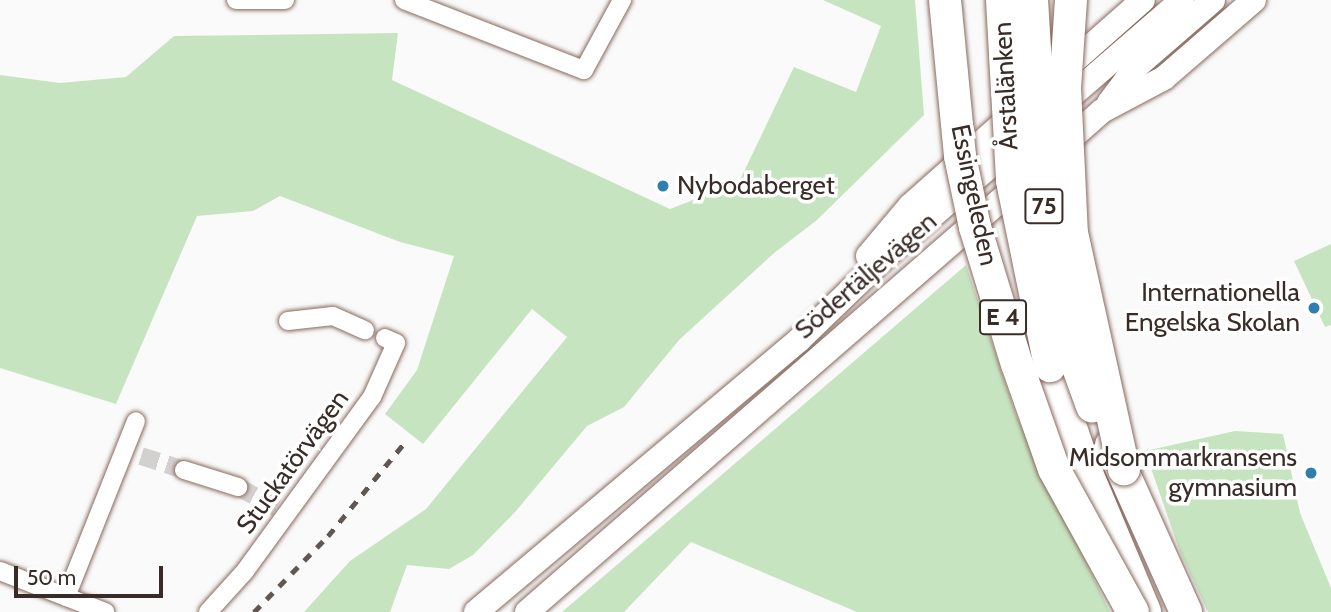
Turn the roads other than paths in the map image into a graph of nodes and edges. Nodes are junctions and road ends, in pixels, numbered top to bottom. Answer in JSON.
{"nodes":[{"id":1,"x":236,"y":0,"type":"edge"},
{"id":2,"x":285,"y":0,"type":"edge"},
{"id":3,"x":404,"y":0,"type":"edge"},
{"id":4,"x":622,"y":0,"type":"edge"},
{"id":5,"x":945,"y":0,"type":"edge"},
{"id":6,"x":1002,"y":0,"type":"edge"},
{"id":7,"x":1032,"y":0,"type":"edge"},
{"id":8,"x":1071,"y":0,"type":"edge"},
{"id":9,"x":1143,"y":0,"type":"edge"},
{"id":10,"x":1182,"y":0,"type":"edge"},
{"id":11,"x":1213,"y":0,"type":"edge"},
{"id":12,"x":1254,"y":0,"type":"edge"},
{"id":13,"x":1102,"y":111,"type":"junction"},
{"id":14,"x":288,"y":321,"type":"dead end"},
{"id":15,"x":365,"y":330,"type":"dead end"},
{"id":16,"x":385,"y":338,"type":"dead end"},
{"id":17,"x":799,"y":340,"type":"junction"},
{"id":18,"x":136,"y":421,"type":"dead end"},
{"id":19,"x":1124,"y":469,"type":"junction"},
{"id":20,"x":184,"y":470,"type":"tunnel mouth"},
{"id":21,"x":238,"y":487,"type":"tunnel mouth"},
{"id":22,"x":0,"y":571,"type":"edge"},
{"id":23,"x":66,"y":597,"type":"junction"},
{"id":24,"x":105,"y":612,"type":"edge"},
{"id":25,"x":208,"y":612,"type":"edge"},
{"id":26,"x":476,"y":612,"type":"edge"},
{"id":27,"x":527,"y":612,"type":"edge"},
{"id":28,"x":1133,"y":612,"type":"edge"},
{"id":29,"x":1145,"y":612,"type":"edge"},
{"id":30,"x":1186,"y":612,"type":"edge"}],
"edges":[{"from":1,"to":2,"type":"street"},
{"from":3,"to":4,"type":"street"},
{"from":5,"to":28,"type":"highway","name":"Essingeleden","number":"E 4","bridge":true},
{"from":6,"to":29,"type":"highway","name":"Årstalänken","number":"75","bridge":true},
{"from":7,"to":19,"type":"highway","name":"Årstalänken","number":"75","bridge":true},
{"from":8,"to":19,"type":"highway","bridge":true},
{"from":9,"to":17,"type":"main road"},
{"from":10,"to":17,"type":"main road","name":"Södertäljevägen"},
{"from":11,"to":13,"type":"main road"},
{"from":12,"to":13,"type":"main road","name":"Södertäljevägen"},
{"from":13,"to":27,"type":"main road","name":"Södertäljevägen"},
{"from":14,"to":15,"type":"street"},
{"from":16,"to":25,"type":"street","name":"Stuckatörvägen"},
{"from":17,"to":26,"type":"main road","name":"Södertäljevägen"},
{"from":18,"to":23,"type":"street"},
{"from":19,"to":30,"type":"highway"},
{"from":20,"to":21,"type":"street"},
{"from":22,"to":23,"type":"street"},
{"from":23,"to":24,"type":"street"}]}
